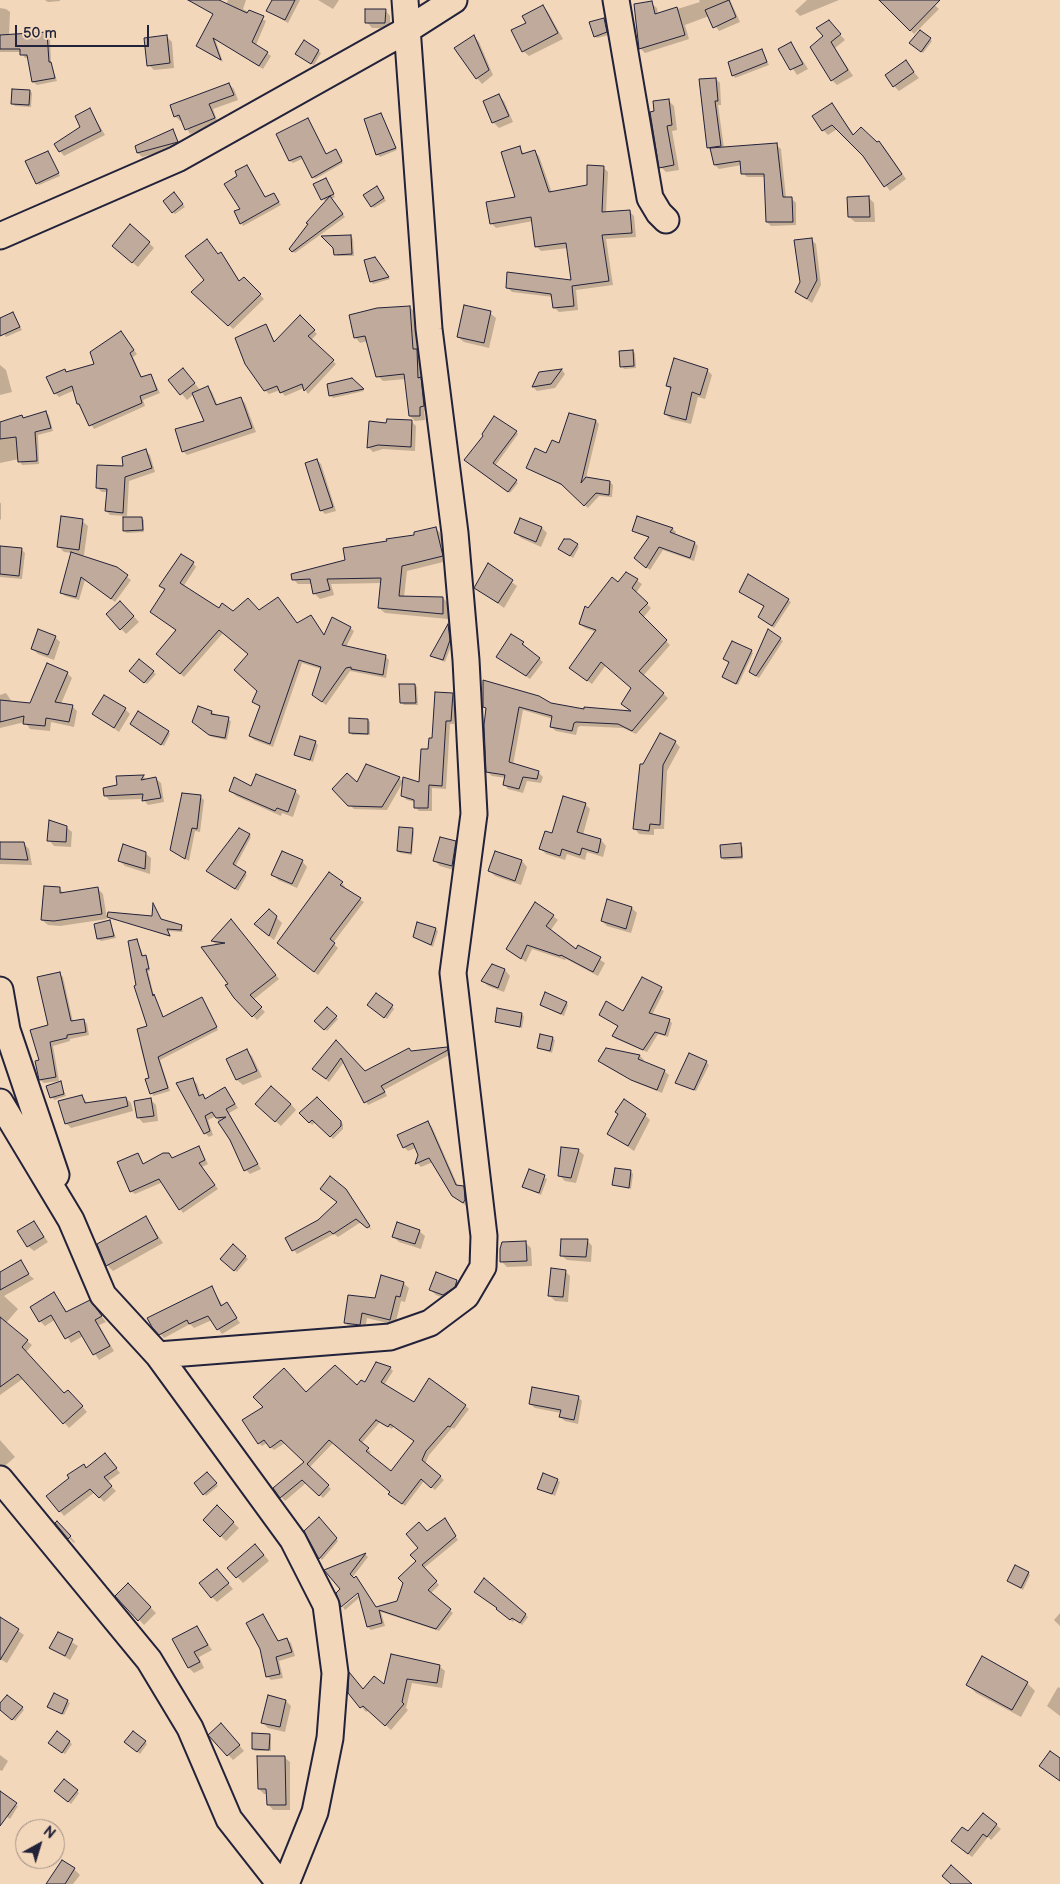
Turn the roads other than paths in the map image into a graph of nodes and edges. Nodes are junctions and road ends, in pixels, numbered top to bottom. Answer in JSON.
{"nodes":[{"id":1,"x":405,"y":0,"type":"edge"},
{"id":2,"x":454,"y":0,"type":"edge"},
{"id":3,"x":616,"y":0,"type":"edge"},
{"id":4,"x":407,"y":30,"type":"junction"},
{"id":5,"x":666,"y":220,"type":"dead end"},
{"id":6,"x":0,"y":236,"type":"edge"},
{"id":7,"x":0,"y":990,"type":"edge"},
{"id":8,"x":0,"y":1102,"type":"edge"},
{"id":9,"x":71,"y":1220,"type":"junction"},
{"id":10,"x":158,"y":1356,"type":"junction"},
{"id":11,"x":0,"y":1479,"type":"edge"},
{"id":12,"x":280,"y":1884,"type":"edge"},
{"id":13,"x":286,"y":1884,"type":"edge"}],
"edges":[{"from":1,"to":4,"type":"street"},
{"from":2,"to":4,"type":"street"},
{"from":3,"to":5,"type":"street"},
{"from":4,"to":6,"type":"street"},
{"from":4,"to":10,"type":"street"},
{"from":7,"to":9,"type":"street"},
{"from":8,"to":9,"type":"street"},
{"from":9,"to":10,"type":"street"},
{"from":10,"to":13,"type":"street"},
{"from":11,"to":12,"type":"street"}]}
